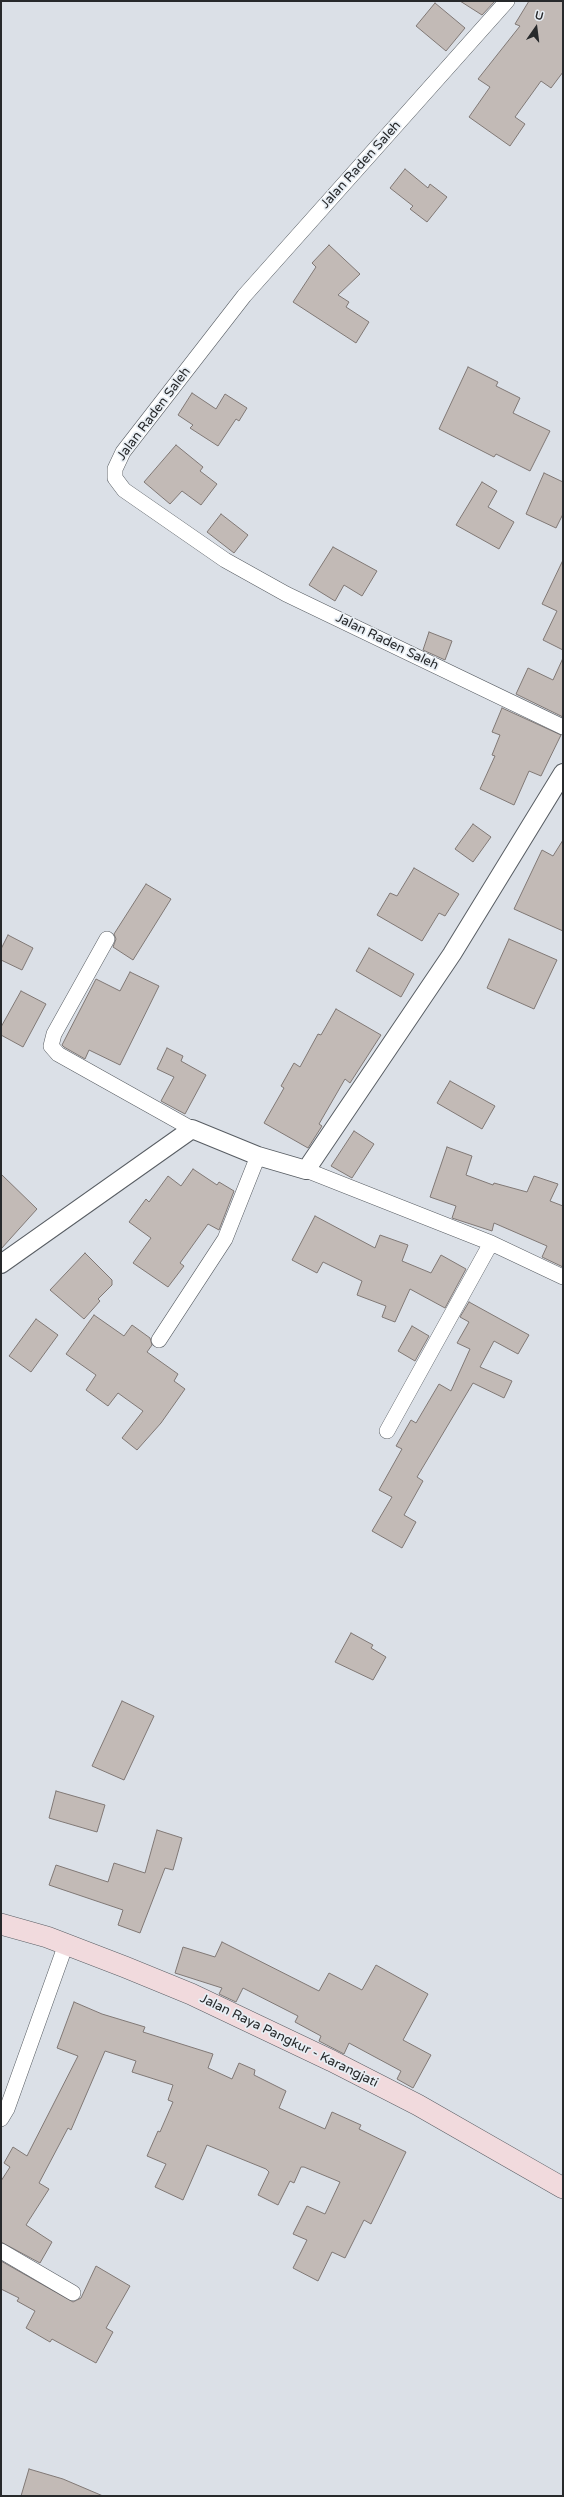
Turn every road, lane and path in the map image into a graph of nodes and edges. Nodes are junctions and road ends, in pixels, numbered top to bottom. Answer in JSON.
{"nodes":[{"id":1,"x":507,"y":1,"type":"edge"},
{"id":2,"x":563,"y":727,"type":"edge"},
{"id":3,"x":563,"y":773,"type":"edge"},
{"id":4,"x":107,"y":939,"type":"dead end"},
{"id":5,"x":192,"y":1129,"type":"junction"},
{"id":6,"x":258,"y":1156,"type":"junction"},
{"id":7,"x":306,"y":1170,"type":"junction"},
{"id":8,"x":491,"y":1244,"type":"junction"},
{"id":9,"x":1,"y":1264,"type":"edge"},
{"id":10,"x":563,"y":1277,"type":"edge"},
{"id":11,"x":159,"y":1340,"type":"dead end"},
{"id":12,"x":387,"y":1431,"type":"dead end"},
{"id":13,"x":1,"y":1924,"type":"edge"},
{"id":14,"x":66,"y":1944,"type":"junction"},
{"id":15,"x":1,"y":2119,"type":"edge"},
{"id":16,"x":563,"y":2188,"type":"edge"},
{"id":17,"x":1,"y":2251,"type":"edge"},
{"id":18,"x":73,"y":2293,"type":"dead end"}],
"edges":[{"from":1,"to":2,"type":"street","name":"Jalan Raden Saleh"},
{"from":3,"to":7,"type":"street"},
{"from":4,"to":5,"type":"street"},
{"from":5,"to":6,"type":"street"},
{"from":5,"to":9,"type":"street"},
{"from":6,"to":7,"type":"street"},
{"from":6,"to":11,"type":"street"},
{"from":7,"to":8,"type":"street"},
{"from":8,"to":10,"type":"street"},
{"from":8,"to":12,"type":"street"},
{"from":13,"to":14,"type":"main road","name":"Jalan Raya Pangkur - Karangjati"},
{"from":14,"to":15,"type":"street"},
{"from":14,"to":16,"type":"main road","name":"Jalan Raya Pangkur - Karangjati"},
{"from":17,"to":18,"type":"street"}]}
